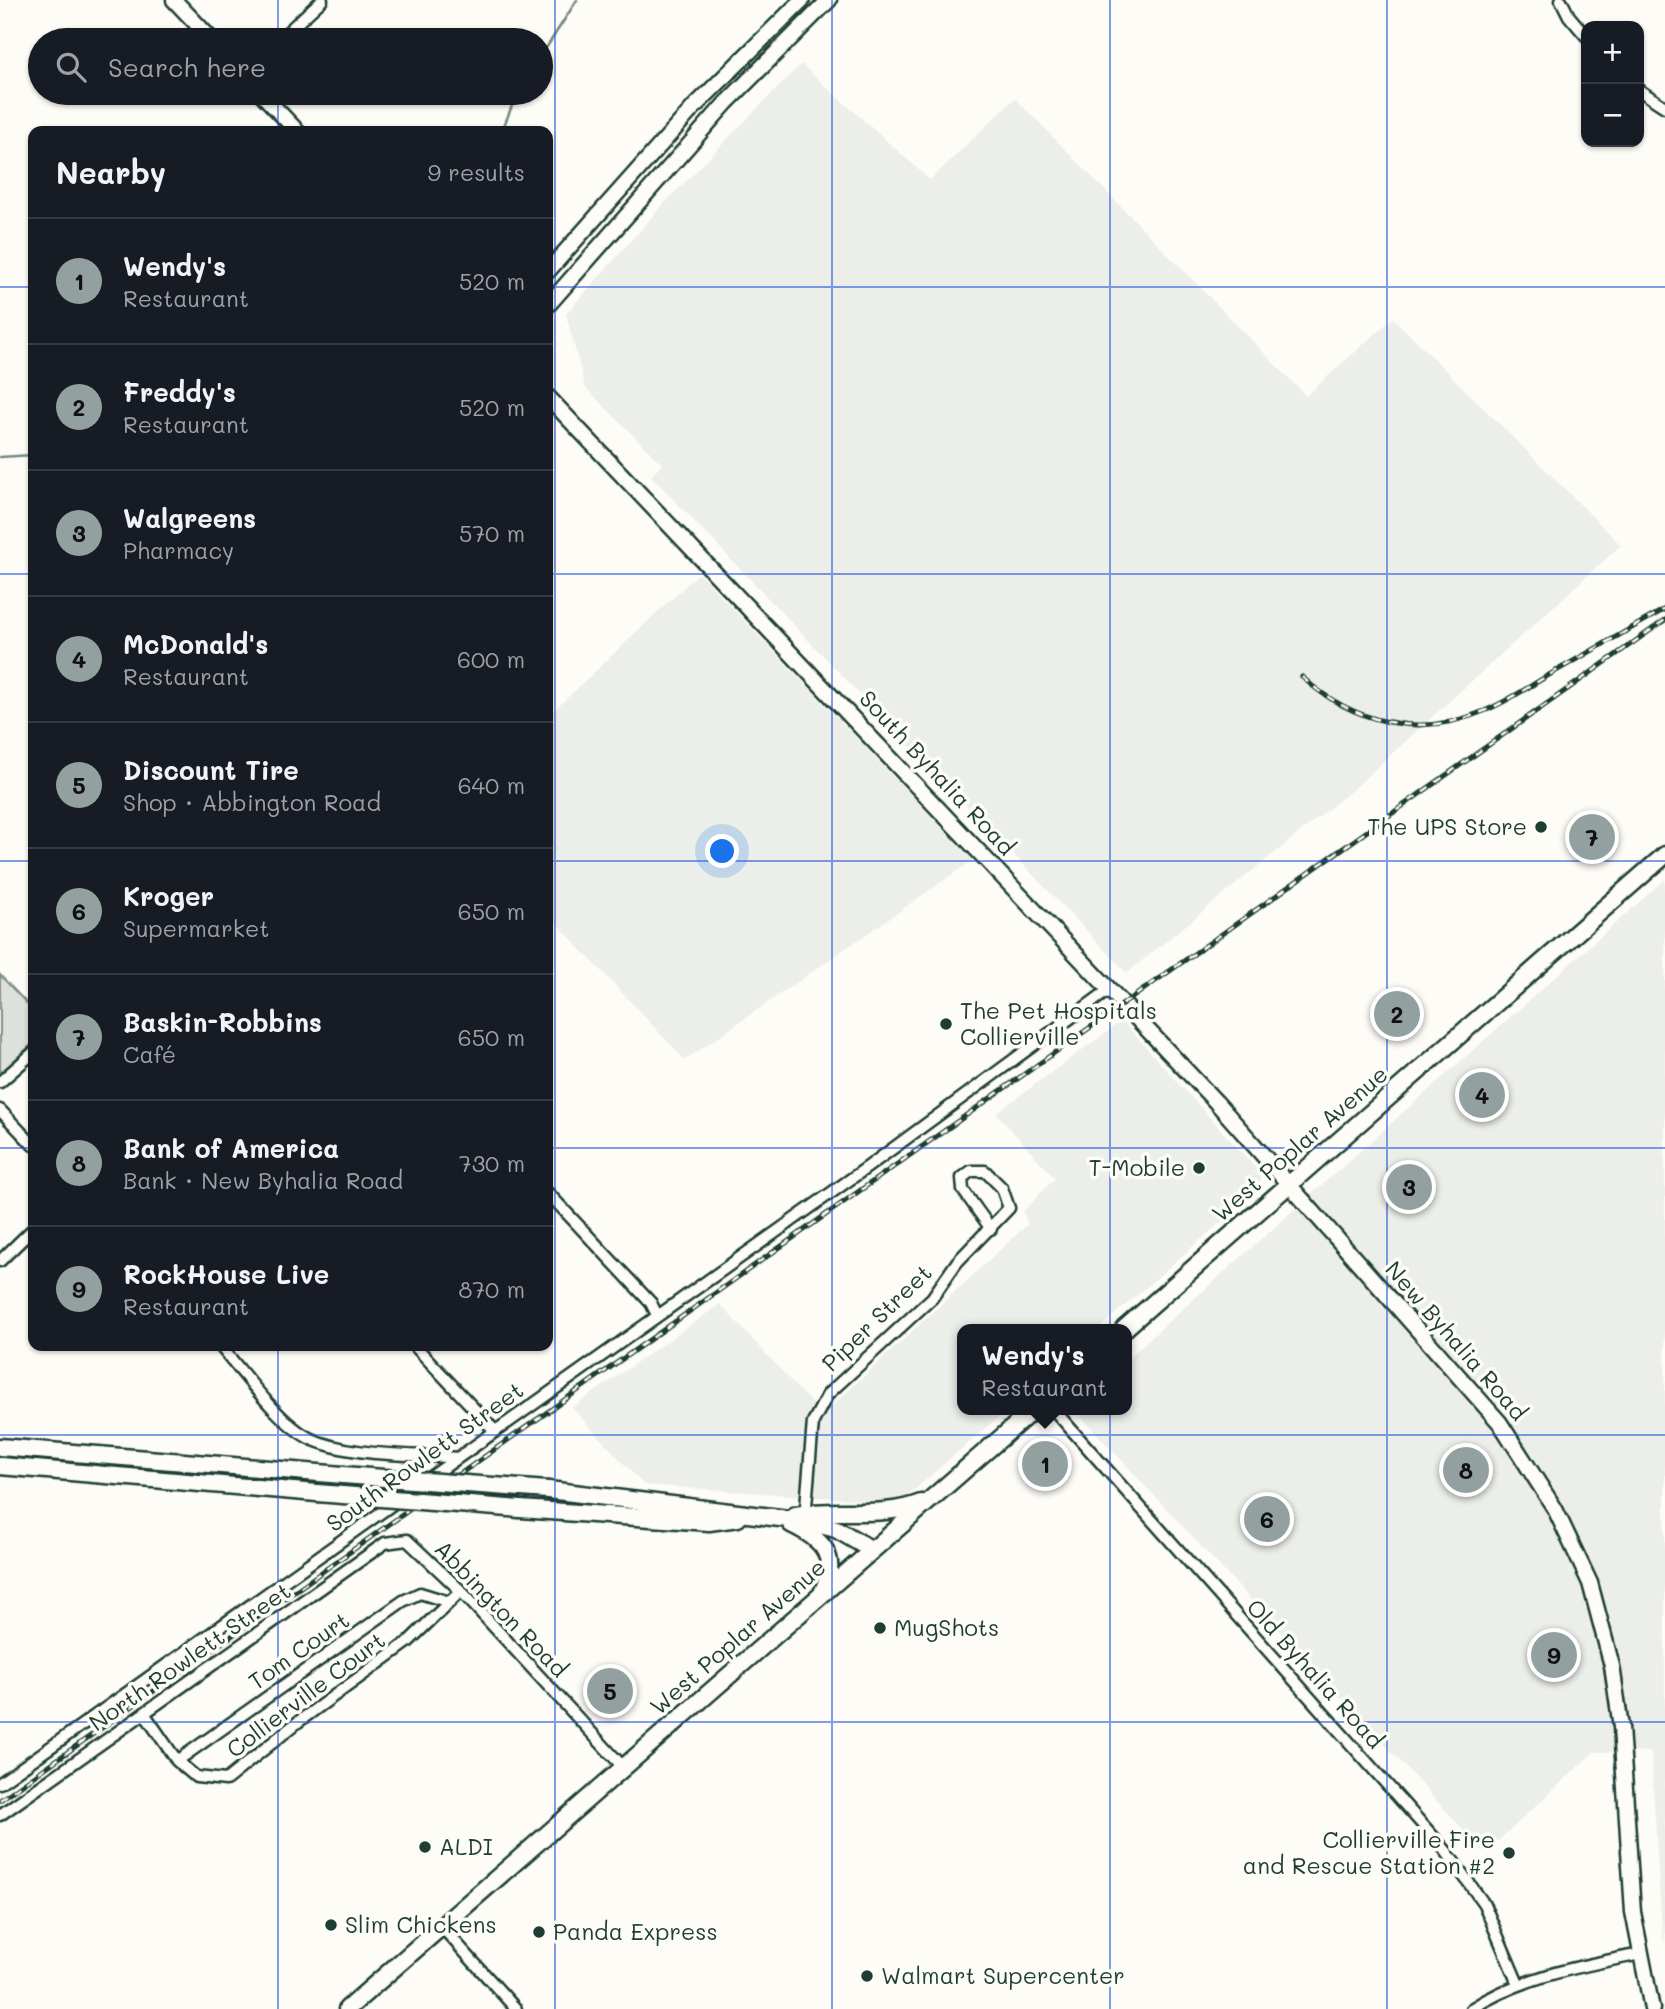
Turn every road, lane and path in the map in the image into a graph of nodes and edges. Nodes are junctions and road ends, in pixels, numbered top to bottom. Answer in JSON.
{"nodes":[{"id":1,"x":174,"y":0,"type":"edge"},
{"id":2,"x":322,"y":0,"type":"edge"},
{"id":3,"x":802,"y":0,"type":"edge"},
{"id":4,"x":830,"y":0,"type":"edge"},
{"id":5,"x":1561,"y":0,"type":"edge"},
{"id":6,"x":201,"y":28,"type":"edge"},
{"id":7,"x":292,"y":28,"type":"edge"},
{"id":8,"x":1581,"y":30,"type":"edge"},
{"id":9,"x":1644,"y":93,"type":"edge"},
{"id":10,"x":272,"y":105,"type":"edge"},
{"id":11,"x":1665,"y":107,"type":"edge"},
{"id":12,"x":292,"y":126,"type":"edge"},
{"id":13,"x":646,"y":160,"type":"junction"},
{"id":14,"x":656,"y":181,"type":"junction"},
{"id":15,"x":593,"y":219,"type":"junction"},
{"id":16,"x":553,"y":258,"type":"edge"},
{"id":17,"x":553,"y":265,"type":"edge"},
{"id":18,"x":553,"y":276,"type":"edge"},
{"id":19,"x":553,"y":299,"type":"edge"},
{"id":20,"x":553,"y":402,"type":"edge"},
{"id":21,"x":1665,"y":855,"type":"edge"},
{"id":22,"x":1110,"y":989,"type":"junction"},
{"id":23,"x":28,"y":1057,"type":"edge"},
{"id":24,"x":0,"y":1082,"type":"edge"},
{"id":25,"x":0,"y":1111,"type":"edge"},
{"id":26,"x":28,"y":1140,"type":"edge"},
{"id":27,"x":1289,"y":1182,"type":"junction"},
{"id":28,"x":553,"y":1198,"type":"edge"},
{"id":29,"x":991,"y":1229,"type":"junction"},
{"id":30,"x":28,"y":1234,"type":"edge"},
{"id":31,"x":0,"y":1261,"type":"edge"},
{"id":32,"x":657,"y":1315,"type":"junction"},
{"id":33,"x":1131,"y":1324,"type":"edge"},
{"id":34,"x":224,"y":1351,"type":"edge"},
{"id":35,"x":420,"y":1351,"type":"edge"},
{"id":36,"x":1027,"y":1415,"type":"edge"},
{"id":37,"x":1058,"y":1415,"type":"edge"},
{"id":38,"x":495,"y":1431,"type":"junction"},
{"id":39,"x":0,"y":1447,"type":"edge"},
{"id":40,"x":54,"y":1451,"type":"junction"},
{"id":41,"x":458,"y":1458,"type":"junction"},
{"id":42,"x":0,"y":1466,"type":"edge"},
{"id":43,"x":50,"y":1470,"type":"junction"},
{"id":44,"x":929,"y":1501,"type":"junction"},
{"id":45,"x":751,"y":1516,"type":"junction"},
{"id":46,"x":805,"y":1522,"type":"junction"},
{"id":47,"x":407,"y":1540,"type":"joint"},
{"id":48,"x":872,"y":1550,"type":"junction"},
{"id":49,"x":461,"y":1591,"type":"junction"},
{"id":50,"x":822,"y":1594,"type":"junction"},
{"id":51,"x":449,"y":1602,"type":"junction"},
{"id":52,"x":144,"y":1713,"type":"junction"},
{"id":53,"x":177,"y":1761,"type":"junction"},
{"id":54,"x":623,"y":1768,"type":"junction"},
{"id":55,"x":0,"y":1783,"type":"edge"},
{"id":56,"x":0,"y":1815,"type":"edge"},
{"id":57,"x":441,"y":1926,"type":"junction"},
{"id":58,"x":1641,"y":1954,"type":"junction"},
{"id":59,"x":1518,"y":1984,"type":"junction"},
{"id":60,"x":347,"y":2009,"type":"edge"},
{"id":61,"x":516,"y":2009,"type":"edge"},
{"id":62,"x":1471,"y":2009,"type":"edge"},
{"id":63,"x":1652,"y":2009,"type":"edge"}],
"edges":[{"from":1,"to":6,"type":"main road"},
{"from":2,"to":7,"type":"street"},
{"from":3,"to":13,"type":"main road"},
{"from":4,"to":14,"type":"main road"},
{"from":5,"to":8,"type":"street"},
{"from":9,"to":11,"type":"street"},
{"from":10,"to":12,"type":"main road"},
{"from":13,"to":14,"type":"main road"},
{"from":13,"to":15,"type":"main road"},
{"from":14,"to":19,"type":"main road"},
{"from":15,"to":16,"type":"main road"},
{"from":15,"to":17,"type":"main road"},
{"from":15,"to":18,"type":"main road"},
{"from":20,"to":22,"type":"main road","name":"South Byhalia Road"},
{"from":21,"to":27,"type":"main road","name":"West Poplar Avenue"},
{"from":22,"to":27,"type":"main road","name":"South Byhalia Road"},
{"from":22,"to":32,"type":"street","name":"South Rowlett Street"},
{"from":23,"to":24,"type":"street"},
{"from":25,"to":26,"type":"street"},
{"from":27,"to":33,"type":"main road","name":"West Poplar Avenue"},
{"from":27,"to":58,"type":"main road","name":"New Byhalia Road"},
{"from":28,"to":32,"type":"street"},
{"from":29,"to":29,"type":"street","name":"Piper Street"},
{"from":29,"to":46,"type":"street","name":"Piper Street"},
{"from":30,"to":31,"type":"street"},
{"from":32,"to":38,"type":"street","name":"South Rowlett Street"},
{"from":34,"to":41,"type":"street"},
{"from":35,"to":38,"type":"street"},
{"from":36,"to":44,"type":"main road","name":"West Poplar Avenue"},
{"from":37,"to":59,"type":"street","name":"Old Byhalia Road"},
{"from":38,"to":41,"type":"street","name":"South Rowlett Street"},
{"from":39,"to":40,"type":"main road"},
{"from":40,"to":43,"type":"main road"},
{"from":40,"to":45,"type":"main road","bridge":true},
{"from":41,"to":55,"type":"street","name":"South Rowlett Street"},
{"from":42,"to":43,"type":"main road"},
{"from":43,"to":45,"type":"main road","bridge":true},
{"from":44,"to":46,"type":"main road"},
{"from":44,"to":48,"type":"main road","name":"West Poplar Avenue"},
{"from":45,"to":46,"type":"main road"},
{"from":46,"to":48,"type":"main road"},
{"from":46,"to":50,"type":"main road"},
{"from":47,"to":49,"type":"street","name":"Abbington Road"},
{"from":47,"to":52,"type":"street","name":"North Rowlett Street"},
{"from":48,"to":50,"type":"main road","name":"West Poplar Avenue"},
{"from":49,"to":51,"type":"street","name":"Collierville Court"},
{"from":49,"to":54,"type":"street","name":"Abbington Road"},
{"from":50,"to":54,"type":"main road","name":"West Poplar Avenue"},
{"from":51,"to":53,"type":"street","name":"Tom Court"},
{"from":51,"to":53,"type":"street","name":"Collierville Court"},
{"from":52,"to":53,"type":"street","name":"Collierville Court"},
{"from":52,"to":56,"type":"street","name":"North Rowlett Street"},
{"from":54,"to":57,"type":"main road","name":"West Poplar Avenue"},
{"from":57,"to":60,"type":"main road","name":"West Poplar Avenue"},
{"from":57,"to":61,"type":"street"},
{"from":58,"to":59,"type":"street"},
{"from":58,"to":63,"type":"main road","name":"New Byhalia Road"},
{"from":59,"to":62,"type":"street"}]}
